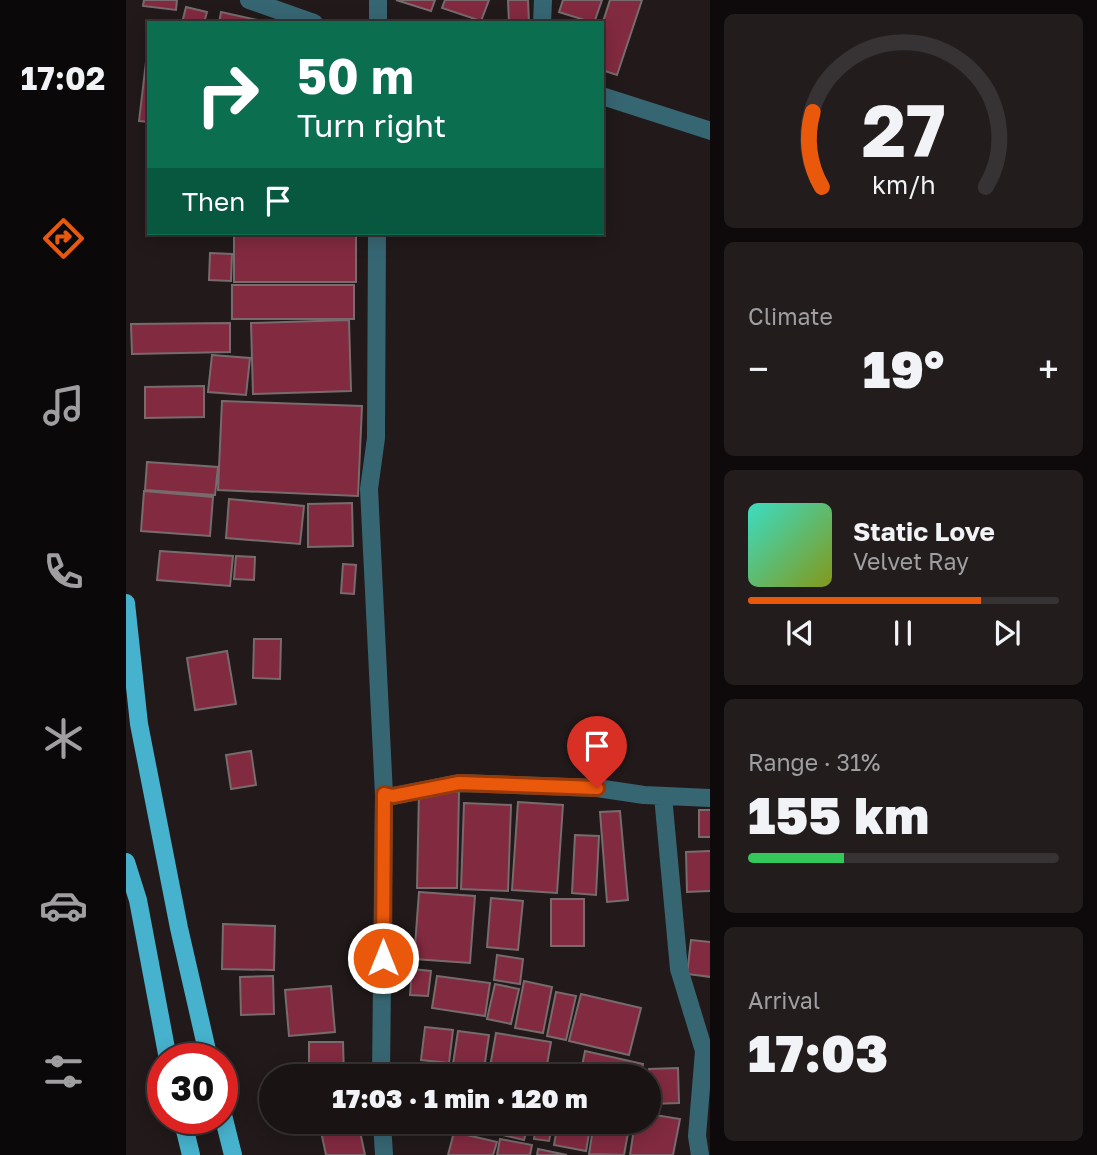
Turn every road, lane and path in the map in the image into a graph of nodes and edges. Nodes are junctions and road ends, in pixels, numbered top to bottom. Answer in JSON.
{"nodes":[{"id":1,"x":249,"y":0,"type":"edge"},
{"id":2,"x":378,"y":0,"type":"edge"},
{"id":3,"x":543,"y":0,"type":"edge"},
{"id":4,"x":308,"y":21,"type":"edge"},
{"id":5,"x":378,"y":21,"type":"edge"},
{"id":6,"x":542,"y":21,"type":"edge"},
{"id":7,"x":604,"y":97,"type":"edge"},
{"id":8,"x":710,"y":131,"type":"edge"},
{"id":9,"x":377,"y":235,"type":"edge"},
{"id":10,"x":126,"y":603,"type":"edge"},
{"id":11,"x":384,"y":794,"type":"junction"},
{"id":12,"x":663,"y":796,"type":"junction"},
{"id":13,"x":710,"y":798,"type":"edge"},
{"id":14,"x":126,"y":862,"type":"edge"},
{"id":15,"x":132,"y":900,"type":"edge"},
{"id":16,"x":164,"y":1043,"type":"edge"},
{"id":17,"x":205,"y":1043,"type":"edge"},
{"id":18,"x":707,"y":1052,"type":"edge"},
{"id":19,"x":381,"y":1064,"type":"edge"},
{"id":20,"x":185,"y":1134,"type":"edge"},
{"id":21,"x":228,"y":1134,"type":"edge"},
{"id":22,"x":382,"y":1134,"type":"edge"},
{"id":23,"x":191,"y":1155,"type":"edge"},
{"id":24,"x":233,"y":1155,"type":"edge"},
{"id":25,"x":383,"y":1155,"type":"edge"},
{"id":26,"x":700,"y":1155,"type":"edge"}],
"edges":[{"from":1,"to":4,"type":"street"},
{"from":2,"to":5,"type":"street"},
{"from":3,"to":6,"type":"street"},
{"from":7,"to":8,"type":"street"},
{"from":9,"to":11,"type":"street"},
{"from":10,"to":17,"type":"main road"},
{"from":11,"to":12,"type":"street"},
{"from":11,"to":19,"type":"street"},
{"from":12,"to":13,"type":"street"},
{"from":12,"to":18,"type":"street"},
{"from":14,"to":15,"type":"main road"},
{"from":15,"to":16,"type":"main road"},
{"from":18,"to":26,"type":"street"},
{"from":20,"to":23,"type":"main road"},
{"from":21,"to":24,"type":"main road"},
{"from":22,"to":25,"type":"street"}]}
